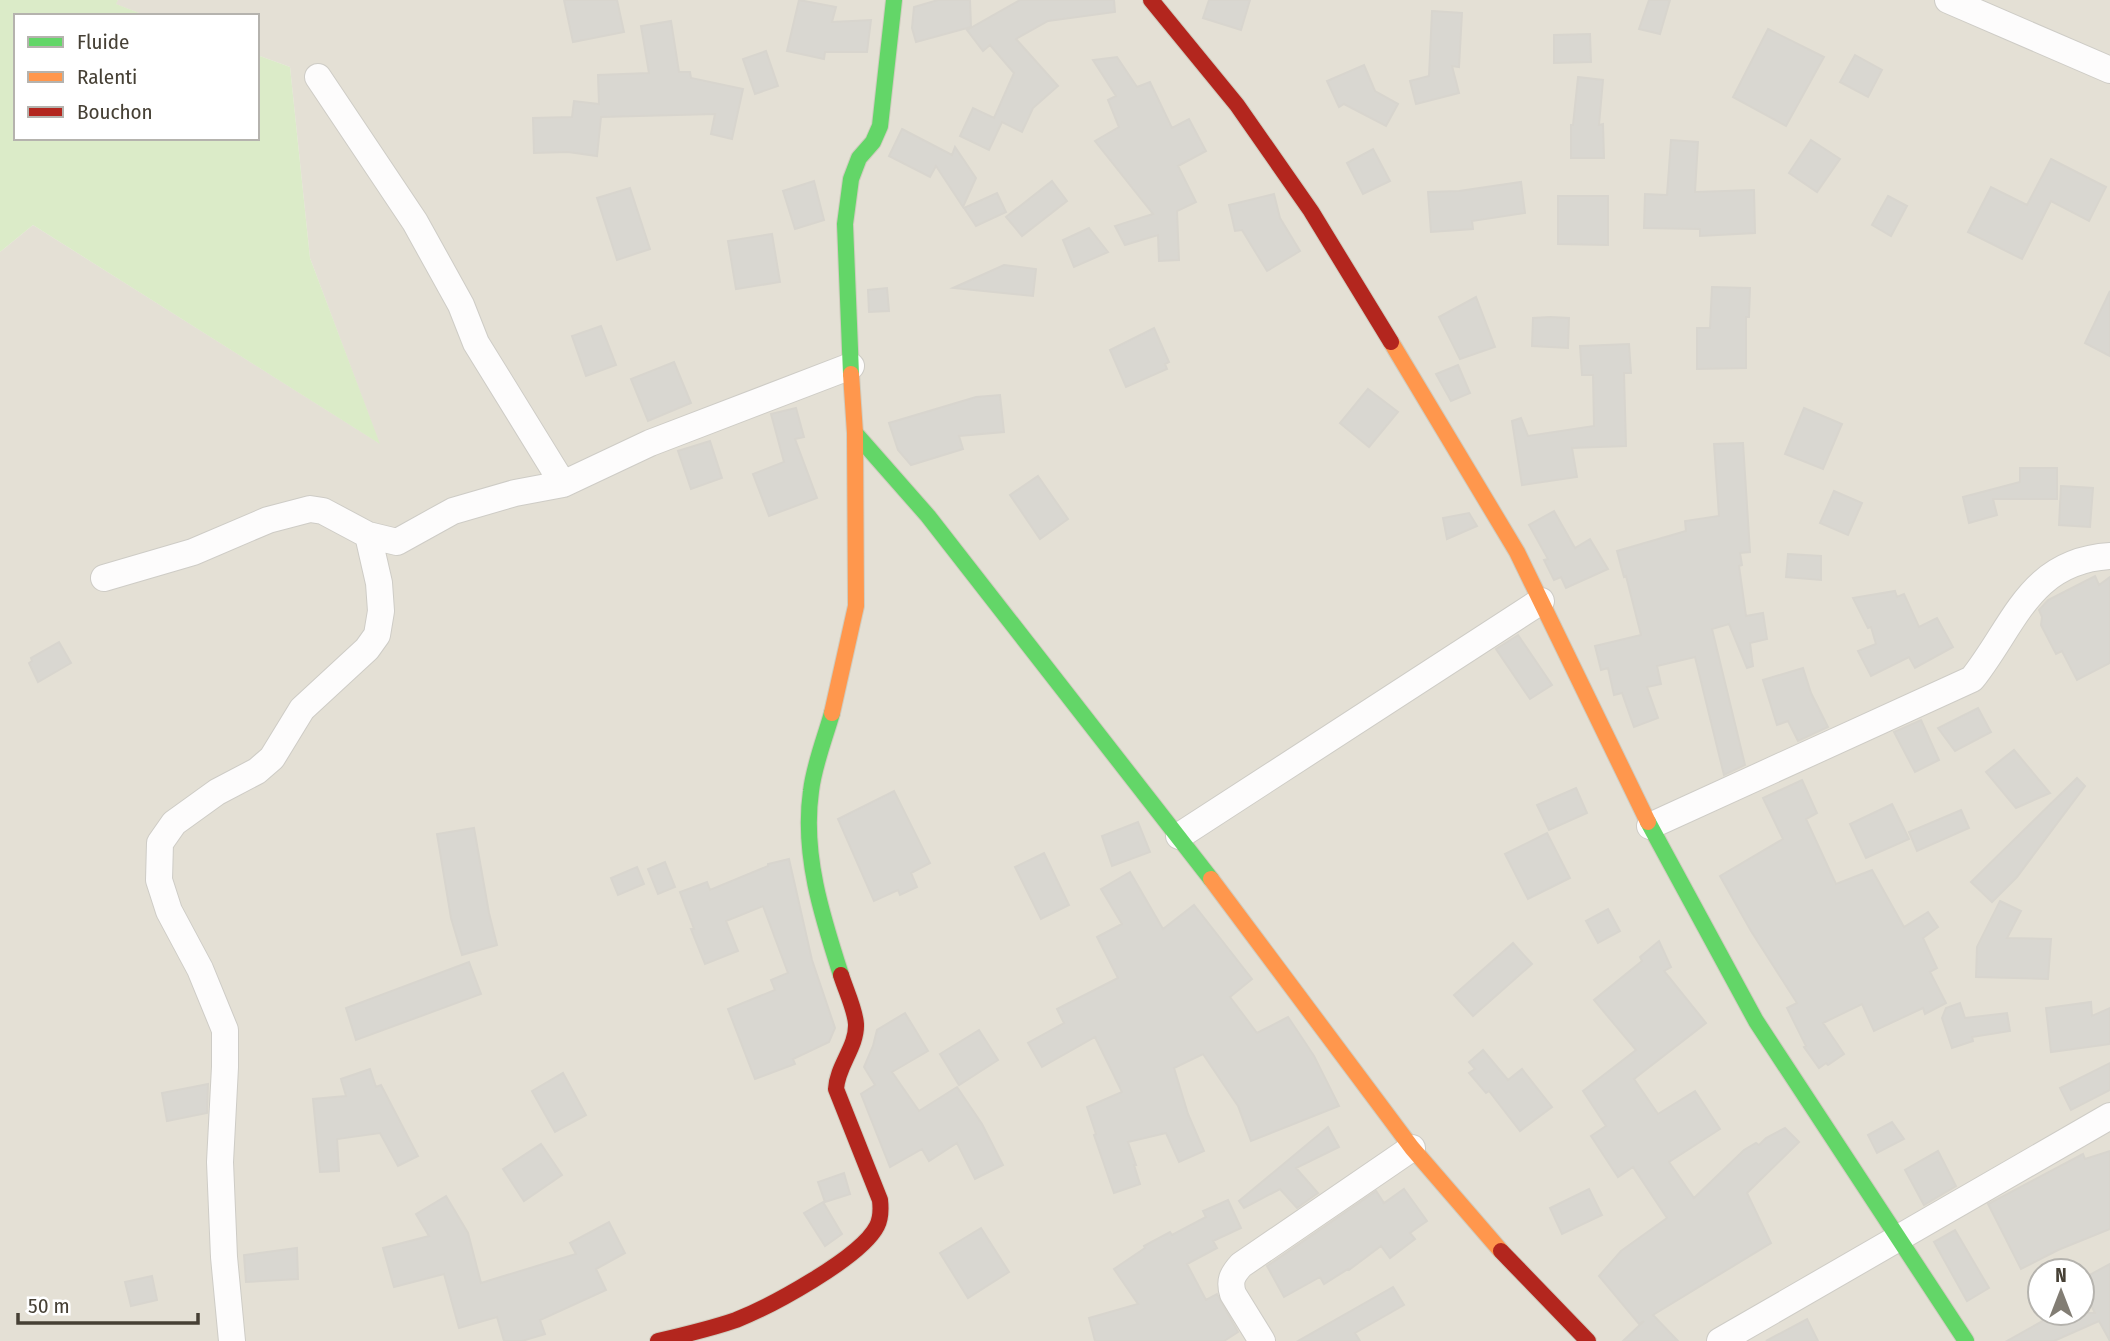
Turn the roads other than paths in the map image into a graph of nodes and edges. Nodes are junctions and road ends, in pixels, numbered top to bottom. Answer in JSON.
{"nodes":[{"id":1,"x":894,"y":0,"type":"edge"},
{"id":2,"x":1151,"y":0,"type":"edge"},
{"id":3,"x":1948,"y":0,"type":"edge"},
{"id":4,"x":2110,"y":70,"type":"edge"},
{"id":5,"x":318,"y":76,"type":"dead end"},
{"id":6,"x":851,"y":366,"type":"junction"},
{"id":7,"x":855,"y":433,"type":"junction"},
{"id":8,"x":563,"y":484,"type":"junction"},
{"id":9,"x":368,"y":535,"type":"junction"},
{"id":10,"x":2110,"y":556,"type":"edge"},
{"id":11,"x":104,"y":578,"type":"dead end"},
{"id":12,"x":1541,"y":601,"type":"junction"},
{"id":13,"x":1650,"y":826,"type":"junction"},
{"id":14,"x":1178,"y":836,"type":"junction"},
{"id":15,"x":2110,"y":1116,"type":"edge"},
{"id":16,"x":1412,"y":1148,"type":"junction"},
{"id":17,"x":1897,"y":1239,"type":"junction"},
{"id":18,"x":232,"y":1341,"type":"edge"},
{"id":19,"x":658,"y":1341,"type":"edge"},
{"id":20,"x":1262,"y":1341,"type":"edge"},
{"id":21,"x":1588,"y":1341,"type":"edge"},
{"id":22,"x":1720,"y":1341,"type":"edge"},
{"id":23,"x":1966,"y":1341,"type":"edge"}],
"edges":[{"from":1,"to":6,"type":"street"},
{"from":2,"to":12,"type":"street"},
{"from":3,"to":4,"type":"street"},
{"from":5,"to":8,"type":"street"},
{"from":6,"to":7,"type":"street"},
{"from":6,"to":8,"type":"street"},
{"from":7,"to":14,"type":"street"},
{"from":7,"to":19,"type":"street"},
{"from":8,"to":9,"type":"street"},
{"from":9,"to":11,"type":"street"},
{"from":9,"to":18,"type":"street"},
{"from":10,"to":13,"type":"street"},
{"from":12,"to":13,"type":"street"},
{"from":12,"to":14,"type":"street"},
{"from":13,"to":17,"type":"street"},
{"from":14,"to":16,"type":"street"},
{"from":15,"to":17,"type":"street"},
{"from":16,"to":20,"type":"street"},
{"from":16,"to":21,"type":"street"},
{"from":17,"to":22,"type":"street"},
{"from":17,"to":23,"type":"street"}]}
